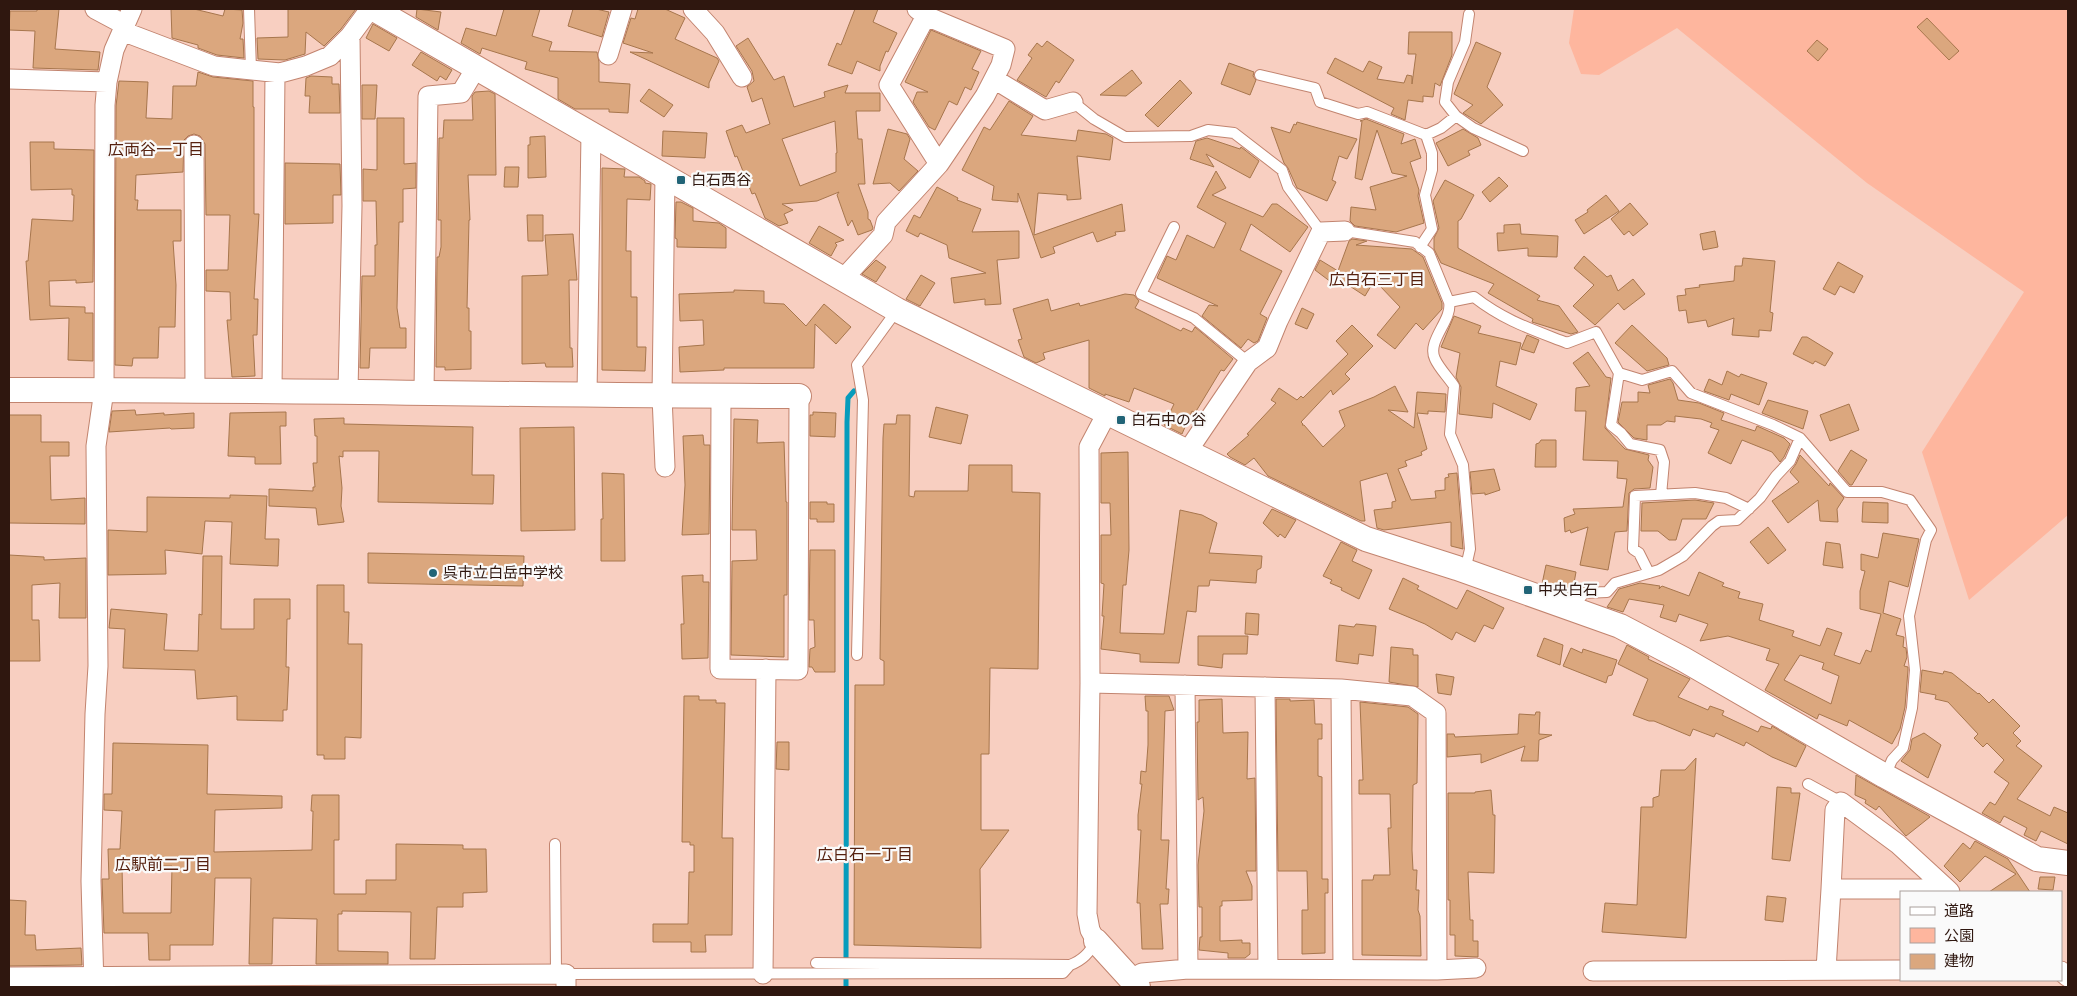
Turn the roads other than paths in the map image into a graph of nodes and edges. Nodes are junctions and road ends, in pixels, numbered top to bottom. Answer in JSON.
{"nodes":[{"id":1,"x":96,"y":9,"type":"edge"},
{"id":2,"x":249,"y":9,"type":"edge"},
{"id":3,"x":370,"y":9,"type":"edge"},
{"id":4,"x":374,"y":9,"type":"edge"},
{"id":5,"x":622,"y":9,"type":"edge"},
{"id":6,"x":693,"y":9,"type":"edge"},
{"id":7,"x":921,"y":12,"type":"edge"},
{"id":8,"x":1469,"y":14,"type":"dead end"},
{"id":9,"x":126,"y":22,"type":"edge"},
{"id":10,"x":350,"y":36,"type":"junction"},
{"id":11,"x":608,"y":55,"type":"dead end"},
{"id":12,"x":476,"y":68,"type":"junction"},
{"id":13,"x":251,"y":70,"type":"junction"},
{"id":14,"x":275,"y":73,"type":"junction"},
{"id":15,"x":1260,"y":75,"type":"dead end"},
{"id":16,"x":742,"y":77,"type":"dead end"},
{"id":17,"x":9,"y":79,"type":"edge"},
{"id":18,"x":994,"y":79,"type":"junction"},
{"id":19,"x":107,"y":82,"type":"junction"},
{"id":20,"x":1073,"y":102,"type":"joint"},
{"id":21,"x":1456,"y":116,"type":"junction"},
{"id":22,"x":591,"y":134,"type":"junction"},
{"id":23,"x":1426,"y":135,"type":"junction"},
{"id":24,"x":194,"y":145,"type":"dead end"},
{"id":25,"x":1524,"y":151,"type":"dead end"},
{"id":26,"x":940,"y":164,"type":"junction"},
{"id":27,"x":665,"y":176,"type":"junction"},
{"id":28,"x":1174,"y":227,"type":"dead end"},
{"id":29,"x":1345,"y":231,"type":"joint"},
{"id":30,"x":1321,"y":232,"type":"junction"},
{"id":31,"x":1420,"y":247,"type":"junction"},
{"id":32,"x":843,"y":279,"type":"junction"},
{"id":33,"x":1449,"y":302,"type":"junction"},
{"id":34,"x":897,"y":310,"type":"junction"},
{"id":35,"x":1248,"y":362,"type":"junction"},
{"id":36,"x":1620,"y":373,"type":"junction"},
{"id":37,"x":9,"y":390,"type":"edge"},
{"id":38,"x":104,"y":390,"type":"junction"},
{"id":39,"x":195,"y":390,"type":"junction"},
{"id":40,"x":272,"y":391,"type":"junction"},
{"id":41,"x":348,"y":391,"type":"junction"},
{"id":42,"x":424,"y":392,"type":"junction"},
{"id":43,"x":587,"y":395,"type":"junction"},
{"id":44,"x":662,"y":396,"type":"junction"},
{"id":45,"x":721,"y":396,"type":"junction"},
{"id":46,"x":799,"y":396,"type":"joint"},
{"id":47,"x":1107,"y":412,"type":"junction"},
{"id":48,"x":1800,"y":438,"type":"junction"},
{"id":49,"x":1187,"y":452,"type":"junction"},
{"id":50,"x":665,"y":466,"type":"dead end"},
{"id":51,"x":1661,"y":495,"type":"junction"},
{"id":52,"x":1749,"y":509,"type":"junction"},
{"id":53,"x":1465,"y":571,"type":"junction"},
{"id":54,"x":1650,"y":574,"type":"junction"},
{"id":55,"x":1571,"y":610,"type":"junction"},
{"id":56,"x":857,"y":655,"type":"dead end"},
{"id":57,"x":766,"y":669,"type":"junction"},
{"id":58,"x":1090,"y":683,"type":"junction"},
{"id":59,"x":1185,"y":685,"type":"junction"},
{"id":60,"x":1265,"y":687,"type":"junction"},
{"id":61,"x":1341,"y":689,"type":"junction"},
{"id":62,"x":1885,"y":776,"type":"junction"},
{"id":63,"x":1808,"y":784,"type":"dead end"},
{"id":64,"x":1841,"y":802,"type":"junction"},
{"id":65,"x":555,"y":844,"type":"dead end"},
{"id":66,"x":2068,"y":862,"type":"edge"},
{"id":67,"x":1831,"y":889,"type":"junction"},
{"id":68,"x":1949,"y":891,"type":"edge"},
{"id":69,"x":1096,"y":941,"type":"junction"},
{"id":70,"x":816,"y":962,"type":"dead end"},
{"id":71,"x":838,"y":968,"type":"junction"},
{"id":72,"x":1268,"y":968,"type":"junction"},
{"id":73,"x":1343,"y":968,"type":"junction"},
{"id":74,"x":1476,"y":968,"type":"dead end"},
{"id":75,"x":1188,"y":969,"type":"junction"},
{"id":76,"x":1437,"y":970,"type":"junction"},
{"id":77,"x":1826,"y":970,"type":"junction"},
{"id":78,"x":1900,"y":970,"type":"edge"},
{"id":79,"x":1593,"y":971,"type":"dead end"},
{"id":80,"x":763,"y":974,"type":"junction"},
{"id":81,"x":9,"y":977,"type":"edge"},
{"id":82,"x":563,"y":979,"type":"edge"},
{"id":83,"x":94,"y":982,"type":"edge"},
{"id":84,"x":1135,"y":983,"type":"edge"}],
"edges":[{"from":1,"to":9,"type":"street"},
{"from":2,"to":13,"type":"lane"},
{"from":3,"to":10,"type":"street"},
{"from":4,"to":12,"type":"street"},
{"from":5,"to":11,"type":"street"},
{"from":6,"to":16,"type":"street"},
{"from":7,"to":18,"type":"street"},
{"from":7,"to":26,"type":"street"},
{"from":8,"to":21,"type":"lane"},
{"from":9,"to":13,"type":"street"},
{"from":9,"to":19,"type":"street"},
{"from":10,"to":14,"type":"street"},
{"from":10,"to":41,"type":"street"},
{"from":12,"to":22,"type":"street"},
{"from":12,"to":42,"type":"street"},
{"from":13,"to":14,"type":"street"},
{"from":14,"to":40,"type":"street"},
{"from":15,"to":23,"type":"lane"},
{"from":17,"to":19,"type":"street"},
{"from":18,"to":20,"type":"street"},
{"from":18,"to":26,"type":"street"},
{"from":19,"to":38,"type":"street"},
{"from":20,"to":30,"type":"lane"},
{"from":21,"to":23,"type":"lane"},
{"from":21,"to":25,"type":"lane"},
{"from":22,"to":27,"type":"street"},
{"from":22,"to":43,"type":"street"},
{"from":23,"to":31,"type":"lane"},
{"from":24,"to":39,"type":"street"},
{"from":26,"to":32,"type":"street"},
{"from":27,"to":32,"type":"street"},
{"from":27,"to":44,"type":"street"},
{"from":28,"to":35,"type":"lane"},
{"from":29,"to":30,"type":"street"},
{"from":29,"to":31,"type":"lane"},
{"from":30,"to":35,"type":"street"},
{"from":31,"to":33,"type":"lane"},
{"from":32,"to":34,"type":"street"},
{"from":33,"to":36,"type":"lane"},
{"from":33,"to":53,"type":"lane"},
{"from":34,"to":47,"type":"street"},
{"from":34,"to":56,"type":"lane"},
{"from":35,"to":49,"type":"street"},
{"from":36,"to":48,"type":"lane"},
{"from":36,"to":51,"type":"lane"},
{"from":37,"to":38,"type":"street"},
{"from":38,"to":39,"type":"street"},
{"from":38,"to":83,"type":"street"},
{"from":39,"to":40,"type":"street"},
{"from":40,"to":41,"type":"street"},
{"from":41,"to":42,"type":"street"},
{"from":42,"to":43,"type":"street"},
{"from":43,"to":44,"type":"street"},
{"from":44,"to":45,"type":"street"},
{"from":44,"to":50,"type":"street"},
{"from":45,"to":46,"type":"street"},
{"from":45,"to":57,"type":"street"},
{"from":46,"to":57,"type":"street"},
{"from":47,"to":49,"type":"street"},
{"from":47,"to":58,"type":"street"},
{"from":48,"to":52,"type":"lane"},
{"from":48,"to":62,"type":"lane"},
{"from":49,"to":53,"type":"street"},
{"from":51,"to":52,"type":"lane"},
{"from":51,"to":54,"type":"lane"},
{"from":52,"to":54,"type":"lane"},
{"from":53,"to":55,"type":"street"},
{"from":54,"to":55,"type":"lane"},
{"from":55,"to":62,"type":"street"},
{"from":57,"to":80,"type":"street"},
{"from":58,"to":59,"type":"street"},
{"from":58,"to":69,"type":"street"},
{"from":59,"to":60,"type":"street"},
{"from":59,"to":75,"type":"street"},
{"from":60,"to":61,"type":"street"},
{"from":60,"to":72,"type":"street"},
{"from":61,"to":73,"type":"street"},
{"from":61,"to":76,"type":"street"},
{"from":62,"to":66,"type":"street"},
{"from":63,"to":64,"type":"lane"},
{"from":64,"to":67,"type":"street"},
{"from":64,"to":68,"type":"street"},
{"from":65,"to":82,"type":"lane"},
{"from":67,"to":68,"type":"street"},
{"from":67,"to":77,"type":"street"},
{"from":69,"to":71,"type":"lane"},
{"from":69,"to":84,"type":"street"},
{"from":70,"to":71,"type":"lane"},
{"from":71,"to":80,"type":"lane"},
{"from":72,"to":73,"type":"street"},
{"from":72,"to":75,"type":"street"},
{"from":73,"to":76,"type":"street"},
{"from":74,"to":76,"type":"street"},
{"from":75,"to":84,"type":"street"},
{"from":77,"to":78,"type":"street"},
{"from":77,"to":79,"type":"street"},
{"from":80,"to":82,"type":"lane"},
{"from":81,"to":83,"type":"street"},
{"from":82,"to":83,"type":"street"}]}
